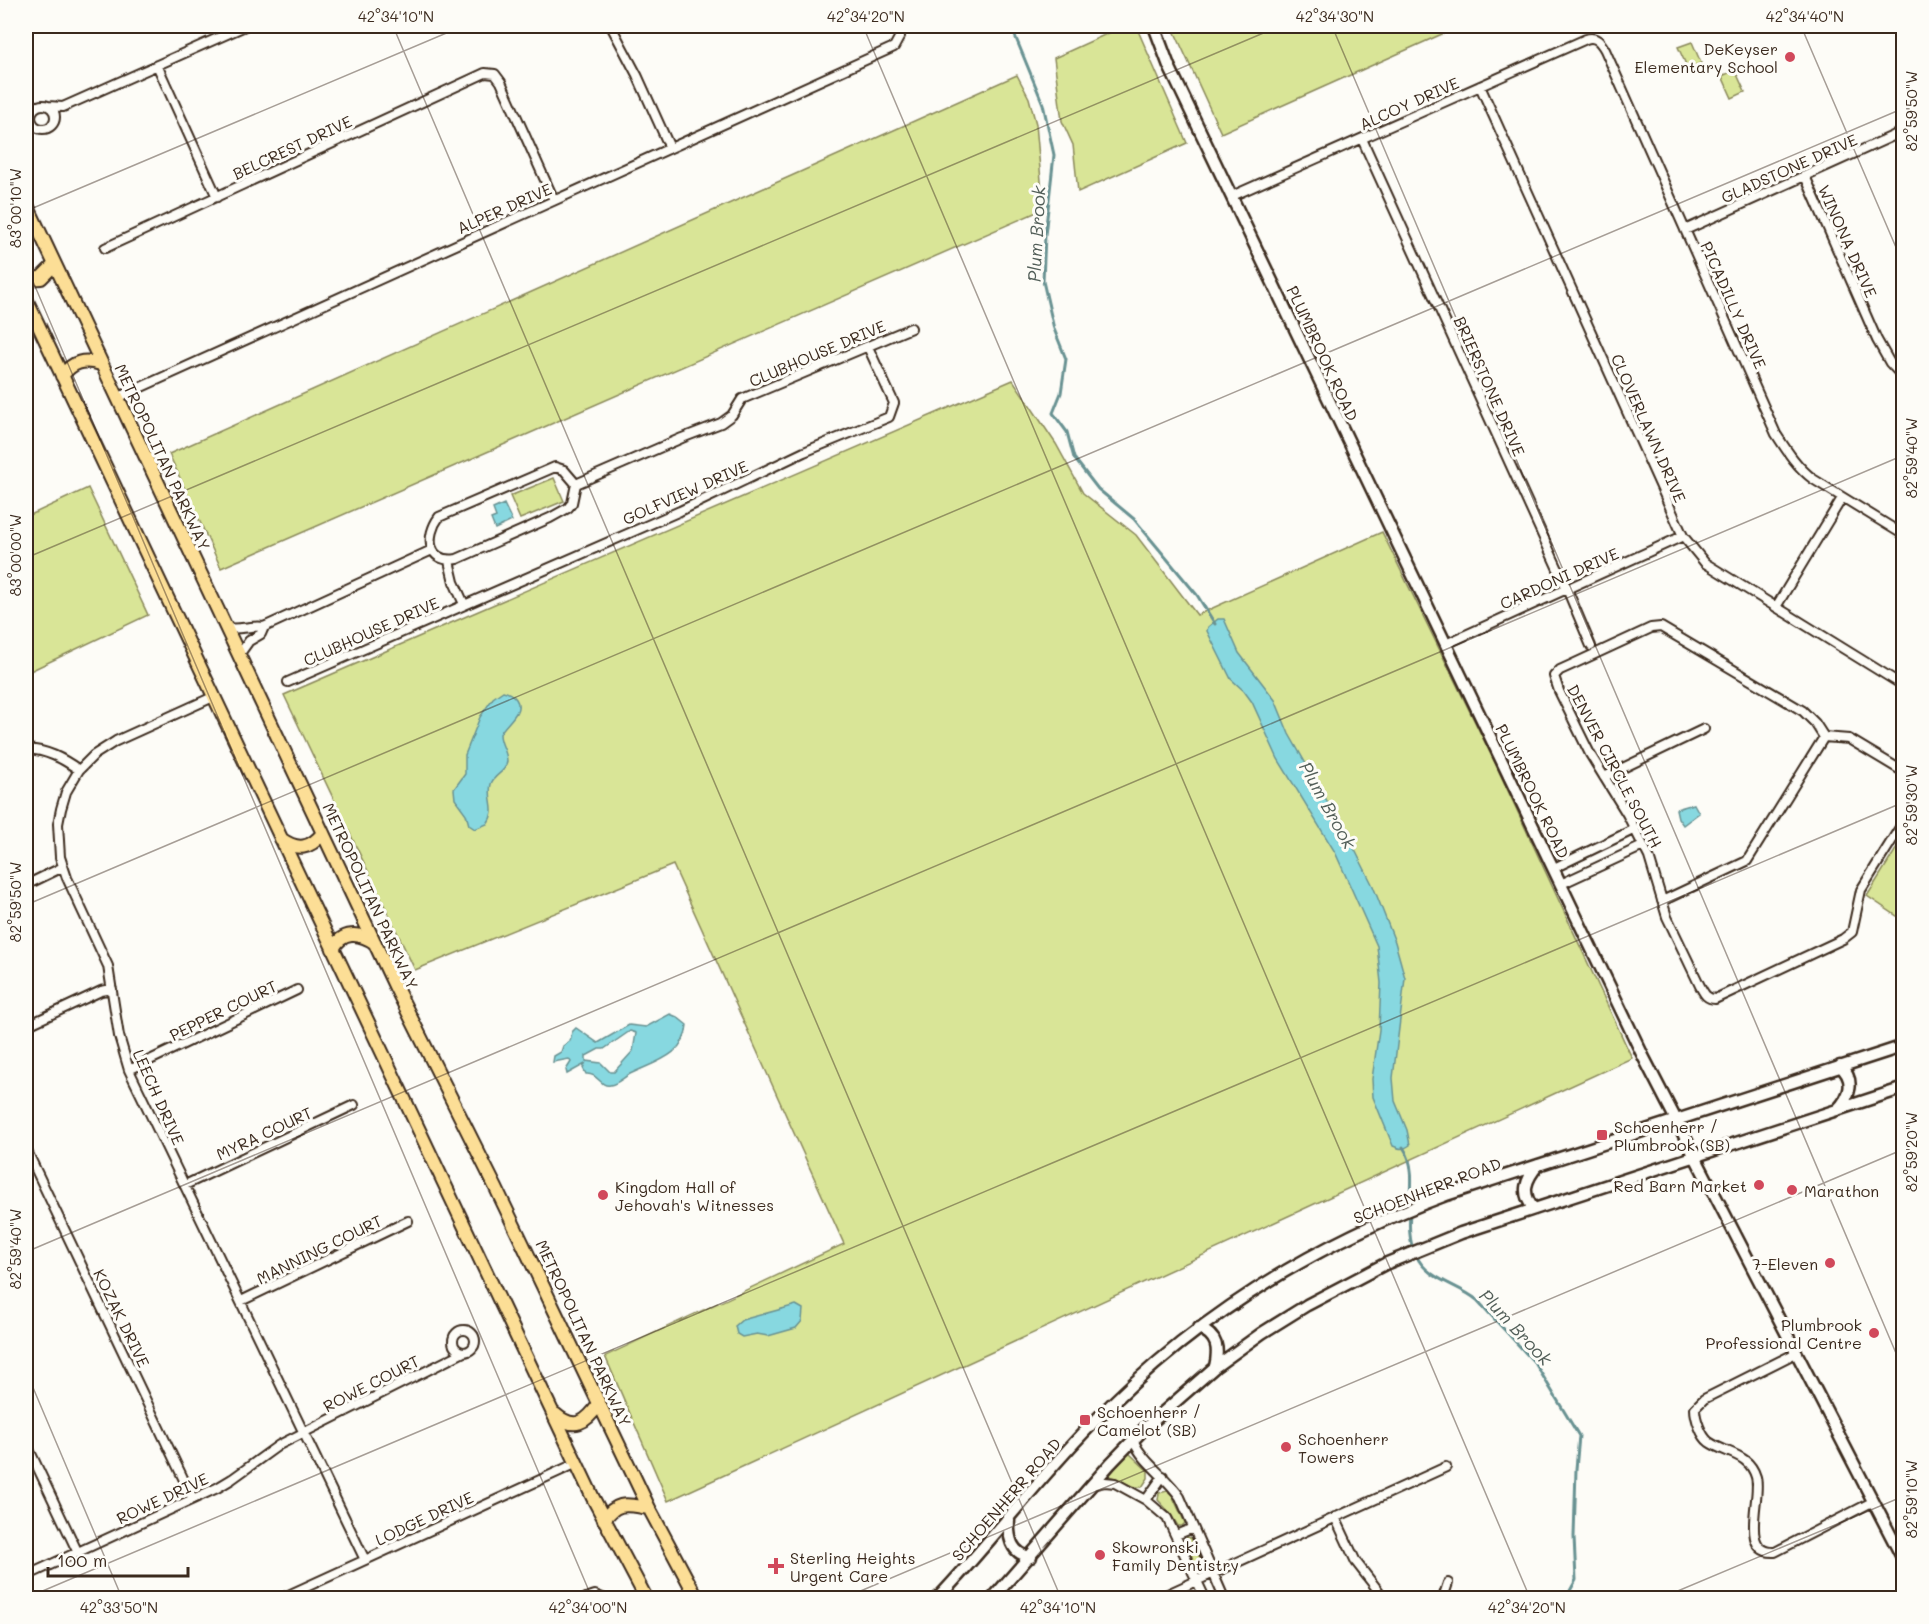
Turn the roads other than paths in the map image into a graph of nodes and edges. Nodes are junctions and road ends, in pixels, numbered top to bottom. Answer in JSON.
{"nodes":[{"id":1,"x":245,"y":26,"type":"edge"},
{"id":2,"x":611,"y":26,"type":"edge"},
{"id":3,"x":897,"y":26,"type":"edge"},
{"id":4,"x":1154,"y":26,"type":"edge"},
{"id":5,"x":1597,"y":39,"type":"joint"},
{"id":6,"x":157,"y":65,"type":"junction"},
{"id":7,"x":1480,"y":86,"type":"junction"},
{"id":8,"x":48,"y":106,"type":"junction"},
{"id":9,"x":63,"y":107,"type":"junction"},
{"id":10,"x":54,"y":120,"type":"junction"},
{"id":11,"x":1904,"y":131,"type":"edge"},
{"id":12,"x":1362,"y":138,"type":"junction"},
{"id":13,"x":670,"y":148,"type":"junction"},
{"id":14,"x":1805,"y":176,"type":"junction"},
{"id":15,"x":1232,"y":196,"type":"junction"},
{"id":16,"x":217,"y":197,"type":"junction"},
{"id":17,"x":554,"y":200,"type":"junction"},
{"id":18,"x":26,"y":203,"type":"edge"},
{"id":19,"x":1685,"y":230,"type":"junction"},
{"id":20,"x":105,"y":248,"type":"dead end"},
{"id":21,"x":54,"y":265,"type":"junction"},
{"id":22,"x":26,"y":279,"type":"edge"},
{"id":23,"x":26,"y":298,"type":"edge"},
{"id":24,"x":911,"y":328,"type":"dead end"},
{"id":25,"x":868,"y":347,"type":"junction"},
{"id":26,"x":101,"y":364,"type":"junction"},
{"id":27,"x":62,"y":376,"type":"junction"},
{"id":28,"x":1904,"y":378,"type":"edge"},
{"id":29,"x":117,"y":398,"type":"junction"},
{"id":30,"x":576,"y":484,"type":"junction"},
{"id":31,"x":1842,"y":498,"type":"junction"},
{"id":32,"x":1904,"y":535,"type":"edge"},
{"id":33,"x":1683,"y":536,"type":"junction"},
{"id":34,"x":432,"y":550,"type":"junction"},
{"id":35,"x":449,"y":561,"type":"junction"},
{"id":36,"x":1567,"y":589,"type":"junction"},
{"id":37,"x":464,"y":604,"type":"junction"},
{"id":38,"x":1776,"y":607,"type":"junction"},
{"id":39,"x":264,"y":627,"type":"junction"},
{"id":40,"x":226,"y":628,"type":"junction"},
{"id":41,"x":1446,"y":644,"type":"junction"},
{"id":42,"x":1591,"y":646,"type":"dead end"},
{"id":43,"x":239,"y":656,"type":"junction"},
{"id":44,"x":288,"y":682,"type":"dead end"},
{"id":45,"x":1904,"y":686,"type":"edge"},
{"id":46,"x":213,"y":697,"type":"junction"},
{"id":47,"x":1704,"y":729,"type":"dead end"},
{"id":48,"x":1824,"y":737,"type":"junction"},
{"id":49,"x":26,"y":749,"type":"edge"},
{"id":50,"x":79,"y":770,"type":"junction"},
{"id":51,"x":1904,"y":772,"type":"edge"},
{"id":52,"x":1604,"y":777,"type":"junction"},
{"id":53,"x":1904,"y":821,"type":"edge"},
{"id":54,"x":1635,"y":829,"type":"junction"},
{"id":55,"x":323,"y":833,"type":"junction"},
{"id":56,"x":281,"y":839,"type":"junction"},
{"id":57,"x":1643,"y":846,"type":"junction"},
{"id":58,"x":63,"y":867,"type":"junction"},
{"id":59,"x":1554,"y":868,"type":"junction"},
{"id":60,"x":1561,"y":884,"type":"junction"},
{"id":61,"x":26,"y":885,"type":"edge"},
{"id":62,"x":1662,"y":901,"type":"junction"},
{"id":63,"x":375,"y":944,"type":"junction"},
{"id":64,"x":333,"y":949,"type":"junction"},
{"id":65,"x":112,"y":989,"type":"junction"},
{"id":66,"x":297,"y":990,"type":"dead end"},
{"id":67,"x":26,"y":1026,"type":"edge"},
{"id":68,"x":1904,"y":1046,"type":"edge"},
{"id":69,"x":1840,"y":1066,"type":"junction"},
{"id":70,"x":129,"y":1070,"type":"junction"},
{"id":71,"x":1904,"y":1089,"type":"edge"},
{"id":72,"x":354,"y":1105,"type":"dead end"},
{"id":73,"x":1837,"y":1110,"type":"junction"},
{"id":74,"x":1676,"y":1120,"type":"junction"},
{"id":75,"x":26,"y":1149,"type":"edge"},
{"id":76,"x":1695,"y":1157,"type":"junction"},
{"id":77,"x":1538,"y":1165,"type":"junction"},
{"id":78,"x":185,"y":1185,"type":"junction"},
{"id":79,"x":1534,"y":1209,"type":"junction"},
{"id":80,"x":408,"y":1221,"type":"dead end"},
{"id":81,"x":241,"y":1301,"type":"junction"},
{"id":82,"x":1199,"y":1328,"type":"junction"},
{"id":83,"x":453,"y":1343,"type":"junction"},
{"id":84,"x":464,"y":1352,"type":"junction"},
{"id":85,"x":1796,"y":1353,"type":"junction"},
{"id":86,"x":450,"y":1357,"type":"junction"},
{"id":87,"x":1215,"y":1367,"type":"junction"},
{"id":88,"x":599,"y":1404,"type":"junction"},
{"id":89,"x":552,"y":1411,"type":"junction"},
{"id":90,"x":304,"y":1433,"type":"junction"},
{"id":91,"x":1133,"y":1440,"type":"junction"},
{"id":92,"x":26,"y":1443,"type":"edge"},
{"id":93,"x":577,"y":1463,"type":"junction"},
{"id":94,"x":1446,"y":1467,"type":"dead end"},
{"id":95,"x":1163,"y":1476,"type":"junction"},
{"id":96,"x":1091,"y":1486,"type":"junction"},
{"id":97,"x":193,"y":1499,"type":"junction"},
{"id":98,"x":1146,"y":1500,"type":"junction"},
{"id":99,"x":1872,"y":1502,"type":"junction"},
{"id":100,"x":649,"y":1508,"type":"junction"},
{"id":101,"x":1335,"y":1517,"type":"junction"},
{"id":102,"x":1009,"y":1519,"type":"junction"},
{"id":103,"x":604,"y":1520,"type":"junction"},
{"id":104,"x":1193,"y":1528,"type":"junction"},
{"id":105,"x":1176,"y":1535,"type":"junction"},
{"id":106,"x":78,"y":1553,"type":"junction"},
{"id":107,"x":1031,"y":1557,"type":"junction"},
{"id":108,"x":365,"y":1560,"type":"junction"},
{"id":109,"x":1904,"y":1561,"type":"edge"},
{"id":110,"x":1213,"y":1573,"type":"junction"},
{"id":111,"x":26,"y":1576,"type":"edge"},
{"id":112,"x":1197,"y":1580,"type":"junction"},
{"id":113,"x":1448,"y":1583,"type":"dead end"},
{"id":114,"x":282,"y":1599,"type":"edge"},
{"id":115,"x":586,"y":1599,"type":"edge"},
{"id":116,"x":603,"y":1599,"type":"edge"},
{"id":117,"x":646,"y":1599,"type":"edge"},
{"id":118,"x":697,"y":1599,"type":"edge"},
{"id":119,"x":938,"y":1599,"type":"edge"},
{"id":120,"x":993,"y":1599,"type":"edge"},
{"id":121,"x":1160,"y":1599,"type":"edge"},
{"id":122,"x":1205,"y":1599,"type":"edge"},
{"id":123,"x":1224,"y":1599,"type":"edge"},
{"id":124,"x":1384,"y":1599,"type":"edge"},
{"id":125,"x":1443,"y":1599,"type":"edge"}],
"edges":[{"from":1,"to":6,"type":"street"},
{"from":2,"to":13,"type":"street"},
{"from":3,"to":13,"type":"street","name":"ALPER DRIVE"},
{"from":4,"to":15,"type":"main road","name":"PLUMBROOK ROAD"},
{"from":5,"to":7,"type":"street","name":"ALCOY DRIVE"},
{"from":5,"to":19,"type":"street","name":"PICADILLY DRIVE"},
{"from":6,"to":9,"type":"street"},
{"from":6,"to":16,"type":"street"},
{"from":7,"to":12,"type":"street","name":"ALCOY DRIVE"},
{"from":7,"to":33,"type":"street","name":"CLOVERLAWN DRIVE"},
{"from":8,"to":9,"type":"street"},
{"from":8,"to":10,"type":"street"},
{"from":8,"to":10,"type":"street"},
{"from":9,"to":10,"type":"street"},
{"from":11,"to":14,"type":"street","name":"GLADSTONE DRIVE"},
{"from":12,"to":15,"type":"street","name":"ALCOY DRIVE"},
{"from":12,"to":36,"type":"street","name":"BRIERSTONE DRIVE"},
{"from":13,"to":17,"type":"street","name":"ALPER DRIVE"},
{"from":14,"to":19,"type":"street","name":"GLADSTONE DRIVE"},
{"from":14,"to":28,"type":"street","name":"WINONA DRIVE"},
{"from":15,"to":41,"type":"main road","name":"PLUMBROOK ROAD"},
{"from":16,"to":17,"type":"street","name":"BELCREST DRIVE"},
{"from":16,"to":20,"type":"street","name":"BELCREST DRIVE"},
{"from":17,"to":29,"type":"street","name":"ALPER DRIVE"},
{"from":18,"to":21,"type":"main road","name":"METROPOLITAN PARKWAY"},
{"from":19,"to":31,"type":"street","name":"PICADILLY DRIVE"},
{"from":21,"to":22,"type":"main road"},
{"from":21,"to":26,"type":"main road","name":"METROPOLITAN PARKWAY"},
{"from":23,"to":27,"type":"main road"},
{"from":24,"to":25,"type":"street","name":"CLUBHOUSE DRIVE"},
{"from":25,"to":30,"type":"street","name":"CLUBHOUSE DRIVE"},
{"from":25,"to":37,"type":"street","name":"GOLFVIEW DRIVE"},
{"from":26,"to":27,"type":"main road"},
{"from":26,"to":29,"type":"main road","name":"METROPOLITAN PARKWAY"},
{"from":27,"to":46,"type":"main road"},
{"from":29,"to":40,"type":"main road","name":"METROPOLITAN PARKWAY"},
{"from":30,"to":34,"type":"street"},
{"from":30,"to":35,"type":"street"},
{"from":31,"to":32,"type":"street","name":"PICADILLY DRIVE"},
{"from":31,"to":38,"type":"street"},
{"from":33,"to":36,"type":"street","name":"CARDONI DRIVE"},
{"from":33,"to":38,"type":"street","name":"CLOVERLAWN DRIVE"},
{"from":34,"to":35,"type":"street"},
{"from":34,"to":39,"type":"street"},
{"from":35,"to":37,"type":"street"},
{"from":36,"to":41,"type":"street","name":"CARDONI DRIVE"},
{"from":36,"to":42,"type":"street","name":"BRIERSTONE DRIVE"},
{"from":37,"to":44,"type":"street","name":"CLUBHOUSE DRIVE"},
{"from":38,"to":45,"type":"street","name":"CLOVERLAWN DRIVE"},
{"from":39,"to":40,"type":"street"},
{"from":39,"to":43,"type":"street"},
{"from":40,"to":43,"type":"main road","name":"METROPOLITAN PARKWAY"},
{"from":41,"to":59,"type":"main road","name":"PLUMBROOK ROAD"},
{"from":43,"to":55,"type":"main road","name":"METROPOLITAN PARKWAY"},
{"from":46,"to":50,"type":"street","name":"LEECH DRIVE"},
{"from":46,"to":56,"type":"main road"},
{"from":47,"to":52,"type":"street"},
{"from":48,"to":51,"type":"street"},
{"from":48,"to":52,"type":"street","name":"DENVER CIRCLE SOUTH"},
{"from":48,"to":62,"type":"street"},
{"from":49,"to":50,"type":"street"},
{"from":50,"to":58,"type":"street","name":"LEECH DRIVE"},
{"from":52,"to":54,"type":"street","name":"DENVER CIRCLE SOUTH"},
{"from":53,"to":62,"type":"street","name":"DENVER CIRCLE SOUTH"},
{"from":54,"to":57,"type":"street","name":"DENVER CIRCLE SOUTH"},
{"from":54,"to":59,"type":"street"},
{"from":55,"to":56,"type":"main road"},
{"from":55,"to":63,"type":"main road","name":"METROPOLITAN PARKWAY"},
{"from":56,"to":64,"type":"main road"},
{"from":57,"to":60,"type":"street"},
{"from":57,"to":62,"type":"street","name":"DENVER CIRCLE SOUTH"},
{"from":58,"to":61,"type":"street"},
{"from":58,"to":65,"type":"street","name":"LEECH DRIVE"},
{"from":59,"to":60,"type":"main road","name":"PLUMBROOK ROAD"},
{"from":60,"to":74,"type":"main road","name":"PLUMBROOK ROAD"},
{"from":63,"to":64,"type":"main road"},
{"from":63,"to":88,"type":"main road","name":"METROPOLITAN PARKWAY"},
{"from":64,"to":89,"type":"main road"},
{"from":65,"to":67,"type":"street"},
{"from":65,"to":70,"type":"street","name":"LEECH DRIVE"},
{"from":66,"to":70,"type":"street","name":"PEPPER COURT"},
{"from":68,"to":69,"type":"main road","name":"SCHOENHERR ROAD"},
{"from":69,"to":73,"type":"main road"},
{"from":69,"to":74,"type":"main road","name":"SCHOENHERR ROAD"},
{"from":70,"to":78,"type":"street","name":"LEECH DRIVE"},
{"from":71,"to":73,"type":"main road"},
{"from":72,"to":78,"type":"street","name":"MYRA COURT"},
{"from":73,"to":76,"type":"main road"},
{"from":74,"to":76,"type":"main road","name":"PLUMBROOK ROAD"},
{"from":74,"to":77,"type":"main road","name":"SCHOENHERR ROAD"},
{"from":75,"to":97,"type":"street","name":"KOZAK DRIVE"},
{"from":76,"to":79,"type":"main road"},
{"from":76,"to":85,"type":"main road","name":"PLUMBROOK ROAD"},
{"from":77,"to":79,"type":"main road"},
{"from":77,"to":82,"type":"main road","name":"SCHOENHERR ROAD"},
{"from":78,"to":81,"type":"street","name":"LEECH DRIVE"},
{"from":79,"to":87,"type":"main road"},
{"from":80,"to":81,"type":"street","name":"MANNING COURT"},
{"from":81,"to":90,"type":"street","name":"LEECH DRIVE"},
{"from":82,"to":87,"type":"main road"},
{"from":82,"to":102,"type":"main road","name":"SCHOENHERR ROAD"},
{"from":83,"to":84,"type":"street"},
{"from":83,"to":84,"type":"street"},
{"from":83,"to":86,"type":"street"},
{"from":84,"to":86,"type":"street","name":"ROWE COURT"},
{"from":85,"to":99,"type":"main road","name":"PLUMBROOK ROAD"},
{"from":85,"to":99,"type":"street"},
{"from":86,"to":90,"type":"street","name":"ROWE COURT"},
{"from":87,"to":91,"type":"main road"},
{"from":88,"to":89,"type":"main road"},
{"from":88,"to":100,"type":"main road","name":"METROPOLITAN PARKWAY"},
{"from":89,"to":93,"type":"main road"},
{"from":90,"to":97,"type":"street","name":"ROWE DRIVE"},
{"from":90,"to":108,"type":"street","name":"LEECH DRIVE"},
{"from":91,"to":95,"type":"street"},
{"from":91,"to":96,"type":"main road"},
{"from":92,"to":106,"type":"street"},
{"from":93,"to":103,"type":"main road"},
{"from":93,"to":108,"type":"street","name":"LODGE DRIVE"},
{"from":94,"to":101,"type":"street"},
{"from":95,"to":98,"type":"street"},
{"from":95,"to":104,"type":"street"},
{"from":96,"to":98,"type":"street"},
{"from":96,"to":107,"type":"main road"},
{"from":97,"to":106,"type":"street","name":"ROWE DRIVE"},
{"from":98,"to":105,"type":"street"},
{"from":99,"to":109,"type":"main road","name":"PLUMBROOK ROAD"},
{"from":100,"to":103,"type":"main road"},
{"from":100,"to":118,"type":"main road","name":"METROPOLITAN PARKWAY"},
{"from":101,"to":110,"type":"street"},
{"from":101,"to":124,"type":"street"},
{"from":102,"to":107,"type":"main road"},
{"from":102,"to":119,"type":"main road","name":"SCHOENHERR ROAD"},
{"from":103,"to":117,"type":"main road"},
{"from":104,"to":105,"type":"street"},
{"from":104,"to":110,"type":"street"},
{"from":105,"to":112,"type":"street"},
{"from":106,"to":111,"type":"street","name":"ROWE DRIVE"},
{"from":107,"to":120,"type":"main road"},
{"from":108,"to":114,"type":"street","name":"LODGE DRIVE"},
{"from":110,"to":112,"type":"street"},
{"from":110,"to":123,"type":"street"},
{"from":112,"to":121,"type":"street"},
{"from":112,"to":122,"type":"street"},
{"from":113,"to":125,"type":"street"},
{"from":115,"to":116,"type":"street"}]}
